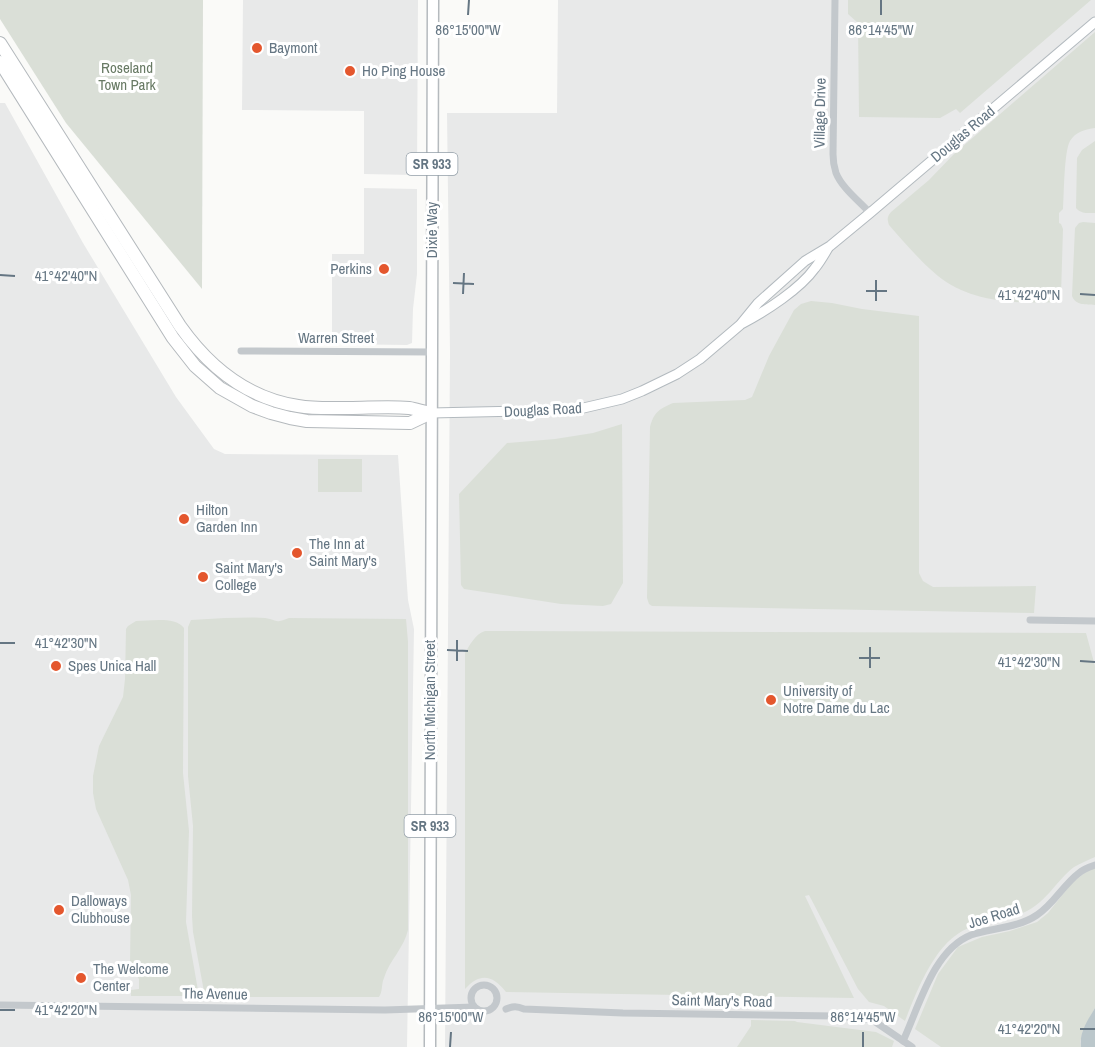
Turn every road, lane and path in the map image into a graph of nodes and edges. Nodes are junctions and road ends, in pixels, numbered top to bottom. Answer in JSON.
{"nodes":[{"id":1,"x":433,"y":0,"type":"edge"},
{"id":2,"x":835,"y":0,"type":"edge"},
{"id":3,"x":1095,"y":22,"type":"edge"},
{"id":4,"x":0,"y":43,"type":"edge"},
{"id":5,"x":0,"y":62,"type":"edge"},
{"id":6,"x":870,"y":213,"type":"junction"},
{"id":7,"x":830,"y":246,"type":"junction"},
{"id":8,"x":740,"y":325,"type":"junction"},
{"id":9,"x":241,"y":351,"type":"dead end"},
{"id":10,"x":431,"y":352,"type":"junction"},
{"id":11,"x":431,"y":413,"type":"junction"},
{"id":12,"x":1030,"y":620,"type":"dead end"},
{"id":13,"x":1095,"y":621,"type":"edge"},
{"id":14,"x":1095,"y":865,"type":"edge"},
{"id":15,"x":0,"y":1005,"type":"edge"},
{"id":16,"x":474,"y":1007,"type":"junction"},
{"id":17,"x":494,"y":1008,"type":"junction"},
{"id":18,"x":429,"y":1009,"type":"junction"},
{"id":19,"x":903,"y":1041,"type":"junction"},
{"id":20,"x":430,"y":1047,"type":"edge"},
{"id":21,"x":912,"y":1047,"type":"edge"}],
"edges":[{"from":1,"to":10,"type":"main road","name":"Dixie Way","number":"SR 933"},
{"from":2,"to":6,"type":"street","name":"Village Drive"},
{"from":3,"to":6,"type":"street","name":"Douglas Road"},
{"from":4,"to":11,"type":"highway"},
{"from":5,"to":11,"type":"highway"},
{"from":6,"to":7,"type":"street","name":"Douglas Road"},
{"from":7,"to":8,"type":"street","name":"Douglas Road"},
{"from":7,"to":8,"type":"street","name":"Douglas Road"},
{"from":8,"to":11,"type":"street","name":"Douglas Road"},
{"from":9,"to":10,"type":"street","name":"Warren Street"},
{"from":10,"to":11,"type":"main road","name":"North Michigan Street","number":"SR 933"},
{"from":11,"to":18,"type":"main road","name":"North Michigan Street","number":"SR 933"},
{"from":12,"to":13,"type":"street"},
{"from":14,"to":19,"type":"street","name":"Joe Road"},
{"from":15,"to":18,"type":"street","name":"The Avenue"},
{"from":16,"to":17,"type":"street","name":"Saint Mary's Road"},
{"from":16,"to":17,"type":"street"},
{"from":16,"to":18,"type":"street","name":"Saint Mary's Road"},
{"from":17,"to":19,"type":"street","name":"Saint Mary's Road"},
{"from":18,"to":20,"type":"main road","name":"North Michigan Street","number":"SR 933"},
{"from":19,"to":21,"type":"street","name":"Saint Mary's Road"}]}
